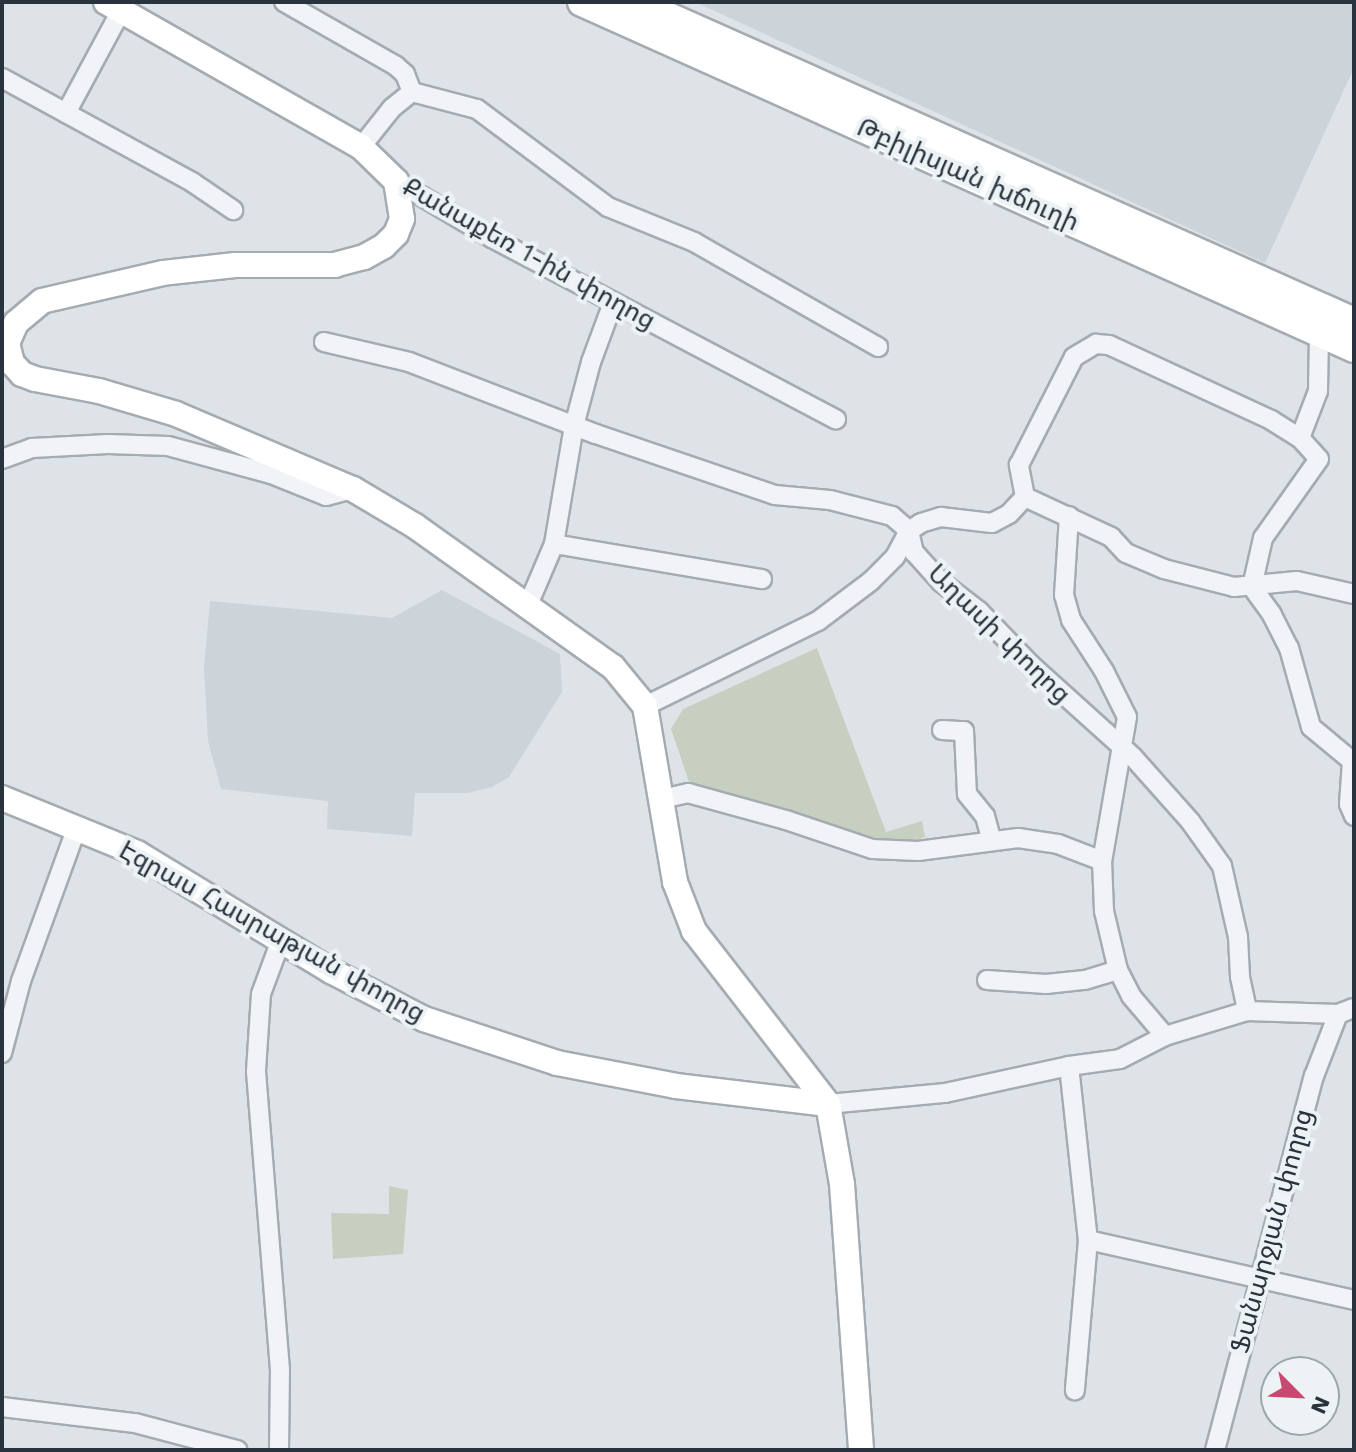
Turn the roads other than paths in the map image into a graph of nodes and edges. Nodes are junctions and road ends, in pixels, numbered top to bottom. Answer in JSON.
{"nodes":[{"id":1,"x":284,"y":2,"type":"edge"},
{"id":2,"x":582,"y":2,"type":"edge"},
{"id":3,"x":635,"y":2,"type":"edge"},
{"id":4,"x":114,"y":6,"type":"edge"},
{"id":5,"x":2,"y":78,"type":"edge"},
{"id":6,"x":412,"y":92,"type":"junction"},
{"id":7,"x":66,"y":113,"type":"junction"},
{"id":8,"x":361,"y":147,"type":"junction"},
{"id":9,"x":396,"y":181,"type":"junction"},
{"id":10,"x":233,"y":210,"type":"dead end"},
{"id":11,"x":1269,"y":297,"type":"junction"},
{"id":12,"x":613,"y":303,"type":"junction"},
{"id":13,"x":1354,"y":322,"type":"edge"},
{"id":14,"x":1319,"y":332,"type":"junction"},
{"id":15,"x":324,"y":342,"type":"dead end"},
{"id":16,"x":878,"y":347,"type":"dead end"},
{"id":17,"x":1354,"y":348,"type":"edge"},
{"id":18,"x":836,"y":419,"type":"dead end"},
{"id":19,"x":574,"y":426,"type":"junction"},
{"id":20,"x":1300,"y":438,"type":"junction"},
{"id":21,"x":2,"y":459,"type":"edge"},
{"id":22,"x":353,"y":489,"type":"junction"},
{"id":23,"x":1025,"y":497,"type":"junction"},
{"id":24,"x":1069,"y":516,"type":"junction"},
{"id":25,"x":909,"y":531,"type":"junction"},
{"id":26,"x":554,"y":544,"type":"junction"},
{"id":27,"x":762,"y":579,"type":"dead end"},
{"id":28,"x":1252,"y":587,"type":"junction"},
{"id":29,"x":1354,"y":594,"type":"edge"},
{"id":30,"x":528,"y":605,"type":"junction"},
{"id":31,"x":645,"y":706,"type":"junction"},
{"id":32,"x":942,"y":730,"type":"dead end"},
{"id":33,"x":1119,"y":746,"type":"junction"},
{"id":34,"x":2,"y":792,"type":"edge"},
{"id":35,"x":2,"y":798,"type":"edge"},
{"id":36,"x":662,"y":799,"type":"junction"},
{"id":37,"x":1354,"y":816,"type":"edge"},
{"id":38,"x":77,"y":827,"type":"junction"},
{"id":39,"x":991,"y":839,"type":"junction"},
{"id":40,"x":1102,"y":861,"type":"junction"},
{"id":41,"x":281,"y":940,"type":"junction"},
{"id":42,"x":1118,"y":970,"type":"junction"},
{"id":43,"x":987,"y":980,"type":"dead end"},
{"id":44,"x":1247,"y":1011,"type":"junction"},
{"id":45,"x":1346,"y":1011,"type":"edge"},
{"id":46,"x":1165,"y":1036,"type":"junction"},
{"id":47,"x":2,"y":1053,"type":"edge"},
{"id":48,"x":1069,"y":1066,"type":"junction"},
{"id":49,"x":825,"y":1100,"type":"junction"},
{"id":50,"x":1088,"y":1240,"type":"junction"},
{"id":51,"x":1258,"y":1277,"type":"junction"},
{"id":52,"x":1354,"y":1300,"type":"edge"},
{"id":53,"x":1075,"y":1390,"type":"dead end"},
{"id":54,"x":2,"y":1407,"type":"edge"},
{"id":55,"x":237,"y":1450,"type":"edge"},
{"id":56,"x":279,"y":1450,"type":"edge"},
{"id":57,"x":861,"y":1450,"type":"edge"},
{"id":58,"x":1215,"y":1450,"type":"edge"}],
"edges":[{"from":1,"to":6,"type":"street"},
{"from":2,"to":11,"type":"main road","name":"Թբիլիսյան խճուղի"},
{"from":3,"to":11,"type":"main road","name":"Թբիլիսյան խճուղի"},
{"from":4,"to":7,"type":"street"},
{"from":4,"to":8,"type":"main road","name":"Քանաքեռ 1-ին փողոց"},
{"from":5,"to":7,"type":"street"},
{"from":6,"to":8,"type":"street"},
{"from":6,"to":16,"type":"street"},
{"from":7,"to":10,"type":"street"},
{"from":8,"to":9,"type":"main road","name":"Քանաքեռ 1-ին փողոց"},
{"from":9,"to":12,"type":"street","name":"Քանաքեռ 1-ին փողոց"},
{"from":9,"to":22,"type":"main road"},
{"from":11,"to":13,"type":"main road","name":"Թբիլիսյան խճուղի"},
{"from":11,"to":14,"type":"main road","name":"Թբիլիսյան խճուղի"},
{"from":12,"to":18,"type":"street","name":"Քանաքեռ 1-ին փողոց"},
{"from":12,"to":19,"type":"street"},
{"from":14,"to":17,"type":"main road","name":"Թբիլիսյան խճուղի"},
{"from":14,"to":20,"type":"street"},
{"from":15,"to":19,"type":"street"},
{"from":19,"to":25,"type":"street"},
{"from":19,"to":26,"type":"street"},
{"from":20,"to":23,"type":"street"},
{"from":20,"to":28,"type":"street"},
{"from":21,"to":22,"type":"street"},
{"from":22,"to":30,"type":"main road"},
{"from":23,"to":24,"type":"street"},
{"from":23,"to":25,"type":"street"},
{"from":24,"to":28,"type":"street"},
{"from":24,"to":33,"type":"street"},
{"from":25,"to":31,"type":"street"},
{"from":25,"to":33,"type":"street","name":"Աղասի փողոց"},
{"from":26,"to":27,"type":"street"},
{"from":26,"to":30,"type":"street"},
{"from":28,"to":29,"type":"street"},
{"from":28,"to":37,"type":"street"},
{"from":30,"to":31,"type":"main road"},
{"from":31,"to":36,"type":"main road"},
{"from":32,"to":39,"type":"street"},
{"from":33,"to":40,"type":"street"},
{"from":33,"to":44,"type":"street","name":"Աղասի փողոց"},
{"from":34,"to":49,"type":"main road","name":"Էզրաս Հասրաթյան փողոց"},
{"from":35,"to":38,"type":"main road","name":"Էզրաս Հասրաթյան փողոց"},
{"from":36,"to":39,"type":"street"},
{"from":36,"to":49,"type":"main road"},
{"from":38,"to":41,"type":"main road","name":"Էզրաս Հասրաթյան փողոց"},
{"from":38,"to":47,"type":"street"},
{"from":39,"to":40,"type":"street"},
{"from":40,"to":42,"type":"street"},
{"from":41,"to":49,"type":"main road","name":"Էզրաս Հասրաթյան փողոց"},
{"from":41,"to":56,"type":"street"},
{"from":42,"to":43,"type":"street"},
{"from":42,"to":46,"type":"street"},
{"from":44,"to":45,"type":"street"},
{"from":44,"to":46,"type":"street"},
{"from":45,"to":51,"type":"street","name":"Ֆանարջյան փողոց"},
{"from":46,"to":48,"type":"street"},
{"from":48,"to":49,"type":"street"},
{"from":48,"to":50,"type":"street"},
{"from":49,"to":57,"type":"main road"},
{"from":50,"to":51,"type":"street"},
{"from":50,"to":53,"type":"street"},
{"from":51,"to":52,"type":"street"},
{"from":51,"to":58,"type":"street","name":"Ֆանարջյան փողոց"},
{"from":54,"to":55,"type":"street"}]}
